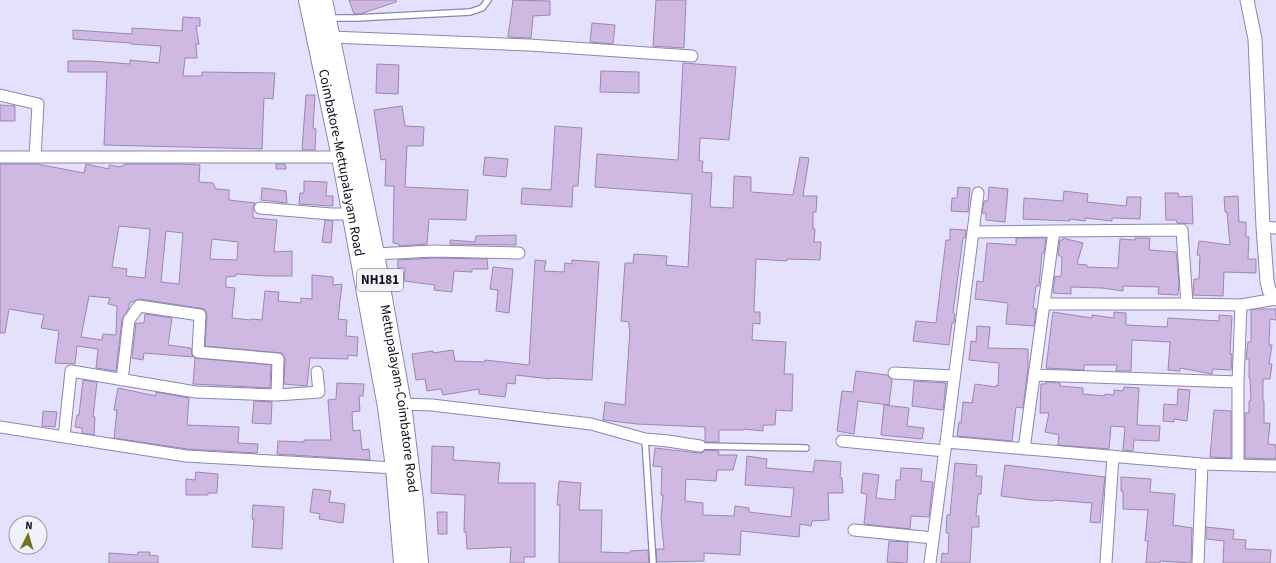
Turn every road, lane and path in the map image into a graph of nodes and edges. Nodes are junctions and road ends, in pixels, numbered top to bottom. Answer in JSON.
{"nodes":[{"id":1,"x":308,"y":0,"type":"edge"},
{"id":2,"x":323,"y":0,"type":"edge"},
{"id":3,"x":488,"y":0,"type":"edge"},
{"id":4,"x":1248,"y":0,"type":"edge"},
{"id":5,"x":326,"y":18,"type":"junction"},
{"id":6,"x":324,"y":38,"type":"junction"},
{"id":7,"x":692,"y":56,"type":"dead end"},
{"id":8,"x":0,"y":95,"type":"edge"},
{"id":9,"x":0,"y":157,"type":"edge"},
{"id":10,"x":35,"y":157,"type":"junction"},
{"id":11,"x":341,"y":157,"type":"junction"},
{"id":12,"x":978,"y":193,"type":"dead end"},
{"id":13,"x":260,"y":208,"type":"dead end"},
{"id":14,"x":350,"y":214,"type":"junction"},
{"id":15,"x":1269,"y":228,"type":"edge"},
{"id":16,"x":1054,"y":230,"type":"junction"},
{"id":17,"x":973,"y":232,"type":"junction"},
{"id":18,"x":519,"y":253,"type":"dead end"},
{"id":19,"x":375,"y":254,"type":"junction"},
{"id":20,"x":1276,"y":299,"type":"edge"},
{"id":21,"x":1044,"y":304,"type":"junction"},
{"id":22,"x":1187,"y":304,"type":"junction"},
{"id":23,"x":1241,"y":305,"type":"junction"},
{"id":24,"x":317,"y":372,"type":"dead end"},
{"id":25,"x":894,"y":373,"type":"dead end"},
{"id":26,"x":1034,"y":375,"type":"junction"},
{"id":27,"x":954,"y":376,"type":"junction"},
{"id":28,"x":122,"y":380,"type":"junction"},
{"id":29,"x":1238,"y":382,"type":"junction"},
{"id":30,"x":277,"y":395,"type":"junction"},
{"id":31,"x":395,"y":406,"type":"junction"},
{"id":32,"x":0,"y":427,"type":"edge"},
{"id":33,"x":64,"y":437,"type":"junction"},
{"id":34,"x":645,"y":439,"type":"junction"},
{"id":35,"x":842,"y":441,"type":"dead end"},
{"id":36,"x":700,"y":446,"type":"joint"},
{"id":37,"x":945,"y":446,"type":"junction"},
{"id":38,"x":806,"y":448,"type":"dead end"},
{"id":39,"x":1024,"y":449,"type":"junction"},
{"id":40,"x":1113,"y":456,"type":"junction"},
{"id":41,"x":1202,"y":464,"type":"junction"},
{"id":42,"x":1238,"y":465,"type":"junction"},
{"id":43,"x":1276,"y":466,"type":"edge"},
{"id":44,"x":395,"y":468,"type":"junction"},
{"id":45,"x":854,"y":530,"type":"dead end"},
{"id":46,"x":933,"y":538,"type":"junction"},
{"id":47,"x":402,"y":563,"type":"edge"},
{"id":48,"x":419,"y":563,"type":"edge"},
{"id":49,"x":653,"y":563,"type":"edge"},
{"id":50,"x":930,"y":563,"type":"edge"},
{"id":51,"x":1106,"y":563,"type":"edge"},
{"id":52,"x":1198,"y":563,"type":"edge"}],
"edges":[{"from":1,"to":6,"type":"highway","name":"Coimbatore-Mettupalayam Road","number":"NH181"},
{"from":2,"to":5,"type":"highway","name":"Mettupalayam-Coimbatore Road","number":"NH181"},
{"from":3,"to":5,"type":"lane"},
{"from":4,"to":15,"type":"street"},
{"from":5,"to":6,"type":"highway","name":"Mettupalayam-Coimbatore Road","number":"NH181"},
{"from":6,"to":7,"type":"street"},
{"from":6,"to":11,"type":"highway","name":"Coimbatore-Mettupalayam Road","number":"NH181"},
{"from":6,"to":19,"type":"highway","name":"Mettupalayam-Coimbatore Road","number":"NH181"},
{"from":8,"to":10,"type":"street"},
{"from":9,"to":10,"type":"street"},
{"from":10,"to":11,"type":"street"},
{"from":11,"to":14,"type":"highway","name":"Coimbatore-Mettupalayam Road","number":"NH181"},
{"from":12,"to":17,"type":"street"},
{"from":13,"to":14,"type":"street"},
{"from":14,"to":31,"type":"highway","name":"Coimbatore-Mettupalayam Road","number":"NH181"},
{"from":15,"to":20,"type":"street"},
{"from":16,"to":17,"type":"street"},
{"from":16,"to":21,"type":"street"},
{"from":16,"to":22,"type":"street"},
{"from":17,"to":27,"type":"street"},
{"from":18,"to":19,"type":"street"},
{"from":19,"to":31,"type":"highway","name":"Mettupalayam-Coimbatore Road","number":"NH181"},
{"from":20,"to":23,"type":"street"},
{"from":21,"to":22,"type":"street"},
{"from":21,"to":26,"type":"street"},
{"from":22,"to":23,"type":"street"},
{"from":23,"to":29,"type":"street"},
{"from":24,"to":30,"type":"street"},
{"from":25,"to":27,"type":"street"},
{"from":26,"to":29,"type":"street"},
{"from":26,"to":39,"type":"street"},
{"from":27,"to":37,"type":"street"},
{"from":28,"to":30,"type":"street"},
{"from":28,"to":30,"type":"street"},
{"from":28,"to":33,"type":"street"},
{"from":29,"to":42,"type":"street"},
{"from":31,"to":34,"type":"street"},
{"from":31,"to":44,"type":"highway","name":"Coimbatore-Mettupalayam Road","number":"NH181"},
{"from":31,"to":48,"type":"highway","name":"Mettupalayam-Coimbatore Road","number":"NH181"},
{"from":32,"to":33,"type":"street"},
{"from":33,"to":44,"type":"street"},
{"from":34,"to":36,"type":"street"},
{"from":34,"to":49,"type":"lane"},
{"from":35,"to":37,"type":"street"},
{"from":36,"to":38,"type":"lane"},
{"from":37,"to":39,"type":"street"},
{"from":37,"to":46,"type":"street"},
{"from":39,"to":40,"type":"street"},
{"from":40,"to":41,"type":"street"},
{"from":40,"to":51,"type":"street"},
{"from":41,"to":42,"type":"street"},
{"from":41,"to":52,"type":"street"},
{"from":42,"to":43,"type":"street"},
{"from":44,"to":47,"type":"highway","name":"Coimbatore-Mettupalayam Road","number":"NH181"},
{"from":45,"to":46,"type":"street"},
{"from":46,"to":50,"type":"street"}]}
